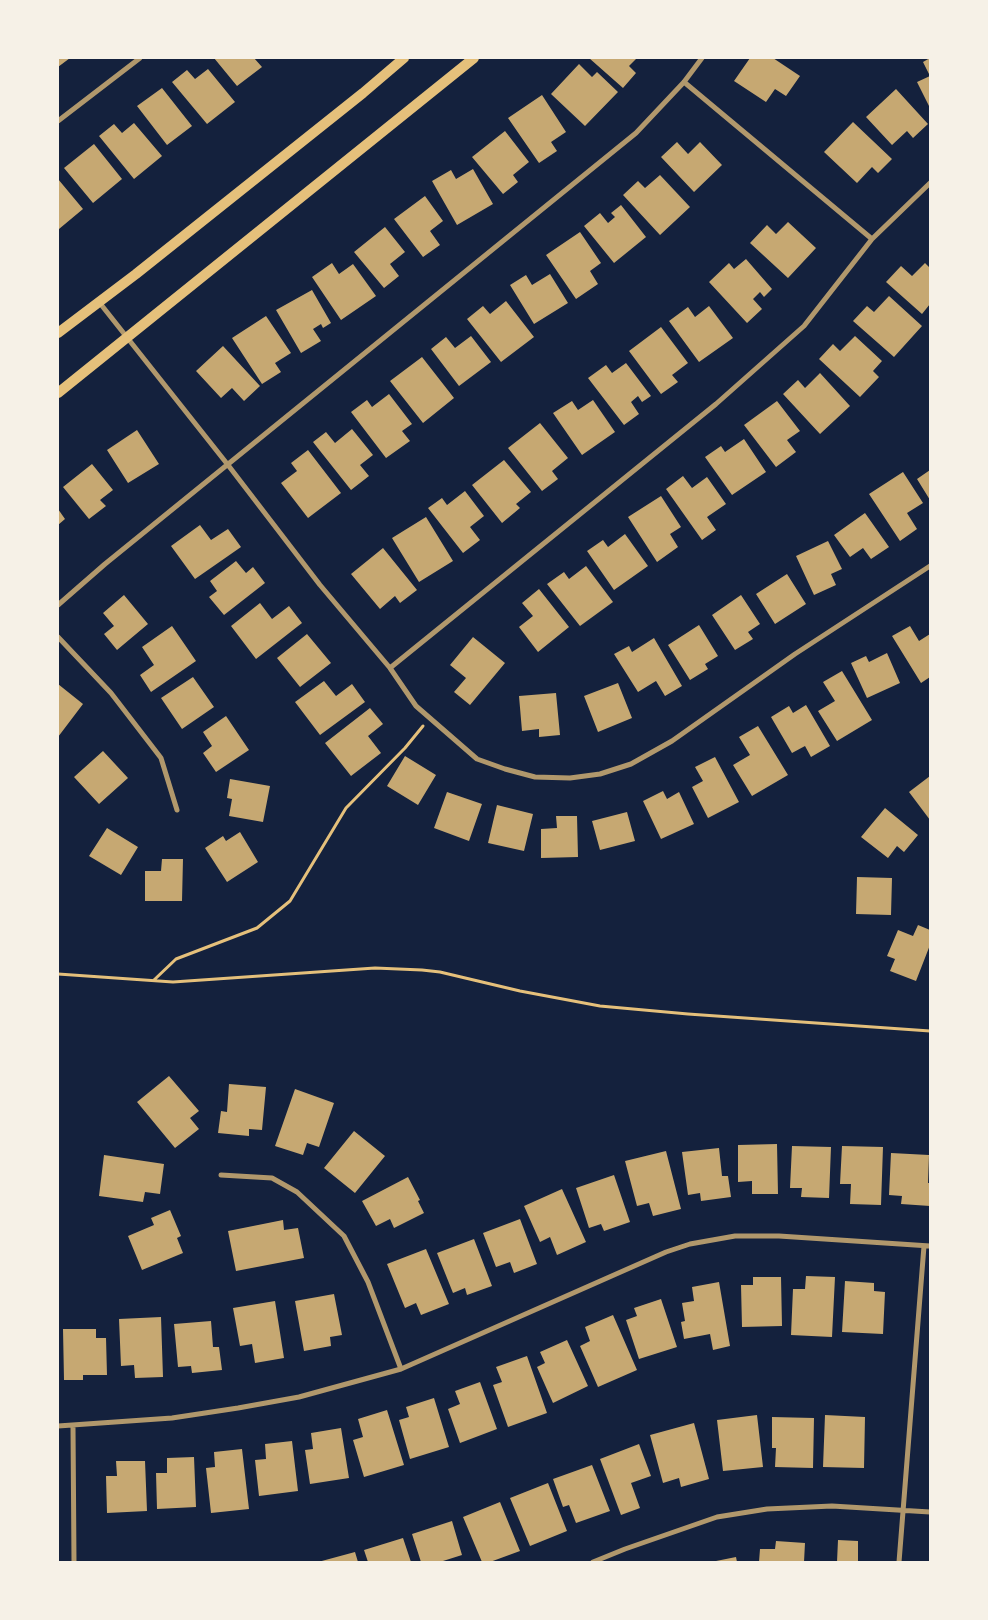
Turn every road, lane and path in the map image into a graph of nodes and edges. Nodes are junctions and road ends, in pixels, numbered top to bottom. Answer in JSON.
{"nodes":[{"id":1,"x":140,"y":58,"type":"edge"},
{"id":2,"x":404,"y":58,"type":"edge"},
{"id":3,"x":474,"y":58,"type":"edge"},
{"id":4,"x":702,"y":58,"type":"edge"},
{"id":5,"x":684,"y":82,"type":"junction"},
{"id":6,"x":58,"y":121,"type":"edge"},
{"id":7,"x":930,"y":183,"type":"edge"},
{"id":8,"x":872,"y":239,"type":"junction"},
{"id":9,"x":98,"y":302,"type":"junction"},
{"id":10,"x":58,"y":333,"type":"edge"},
{"id":11,"x":127,"y":337,"type":"junction"},
{"id":12,"x":58,"y":394,"type":"edge"},
{"id":13,"x":228,"y":465,"type":"junction"},
{"id":14,"x":930,"y":566,"type":"edge"},
{"id":15,"x":58,"y":605,"type":"edge"},
{"id":16,"x":58,"y":638,"type":"edge"},
{"id":17,"x":390,"y":668,"type":"junction"},
{"id":18,"x":430,"y":718,"type":"junction"},
{"id":19,"x":177,"y":810,"type":"dead end"},
{"id":20,"x":58,"y":974,"type":"edge"},
{"id":21,"x":154,"y":980,"type":"junction"},
{"id":22,"x":930,"y":1031,"type":"edge"},
{"id":23,"x":221,"y":1175,"type":"dead end"},
{"id":24,"x":924,"y":1246,"type":"junction"},
{"id":25,"x":930,"y":1246,"type":"edge"},
{"id":26,"x":402,"y":1369,"type":"junction"},
{"id":27,"x":58,"y":1426,"type":"edge"},
{"id":28,"x":73,"y":1426,"type":"junction"},
{"id":29,"x":903,"y":1510,"type":"junction"},
{"id":30,"x":930,"y":1512,"type":"edge"},
{"id":31,"x":74,"y":1562,"type":"edge"},
{"id":32,"x":593,"y":1562,"type":"edge"},
{"id":33,"x":899,"y":1562,"type":"edge"}],
"edges":[{"from":1,"to":6,"type":"street"},
{"from":2,"to":9,"type":"main road"},
{"from":3,"to":11,"type":"main road"},
{"from":4,"to":5,"type":"street"},
{"from":5,"to":8,"type":"street"},
{"from":5,"to":13,"type":"street"},
{"from":7,"to":8,"type":"street"},
{"from":8,"to":17,"type":"street"},
{"from":9,"to":10,"type":"main road"},
{"from":9,"to":11,"type":"street"},
{"from":11,"to":12,"type":"main road"},
{"from":11,"to":13,"type":"street"},
{"from":13,"to":15,"type":"street"},
{"from":13,"to":17,"type":"street"},
{"from":14,"to":18,"type":"street"},
{"from":16,"to":19,"type":"street"},
{"from":17,"to":18,"type":"street"},
{"from":18,"to":21,"type":"path"},
{"from":20,"to":21,"type":"path"},
{"from":21,"to":22,"type":"path"},
{"from":23,"to":26,"type":"street"},
{"from":24,"to":25,"type":"street"},
{"from":24,"to":26,"type":"street"},
{"from":24,"to":29,"type":"street"},
{"from":26,"to":28,"type":"street"},
{"from":27,"to":28,"type":"street"},
{"from":28,"to":31,"type":"street"},
{"from":29,"to":30,"type":"street"},
{"from":29,"to":32,"type":"street"},
{"from":29,"to":33,"type":"street"}]}
